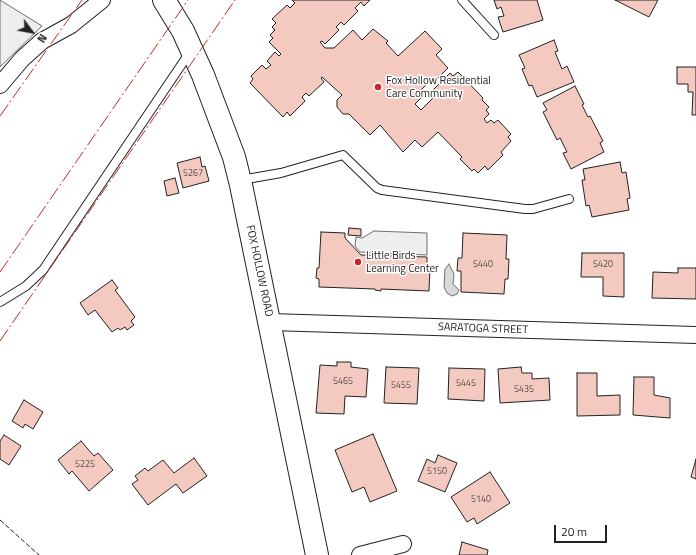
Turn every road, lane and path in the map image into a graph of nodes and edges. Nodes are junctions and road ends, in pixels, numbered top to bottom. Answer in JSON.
{"nodes":[{"id":1,"x":102,"y":0,"type":"edge"},
{"id":2,"x":164,"y":0,"type":"edge"},
{"id":3,"x":462,"y":0,"type":"edge"},
{"id":4,"x":494,"y":35,"type":"dead end"},
{"id":5,"x":191,"y":50,"type":"junction"},
{"id":6,"x":0,"y":85,"type":"edge"},
{"id":7,"x":240,"y":180,"type":"junction"},
{"id":8,"x":569,"y":200,"type":"dead end"},
{"id":9,"x":0,"y":302,"type":"edge"},
{"id":10,"x":270,"y":322,"type":"junction"},
{"id":11,"x":696,"y":335,"type":"edge"},
{"id":12,"x":403,"y":544,"type":"dead end"},
{"id":13,"x":317,"y":555,"type":"edge"},
{"id":14,"x":360,"y":555,"type":"edge"}],
"edges":[{"from":1,"to":6,"type":"street"},
{"from":2,"to":5,"type":"main road","name":"FOX HOLLOW ROAD"},
{"from":3,"to":4,"type":"lane"},
{"from":5,"to":7,"type":"main road","name":"FOX HOLLOW ROAD"},
{"from":5,"to":9,"type":"lane"},
{"from":7,"to":8,"type":"lane"},
{"from":7,"to":10,"type":"main road","name":"FOX HOLLOW ROAD"},
{"from":10,"to":11,"type":"street","name":"SARATOGA STREET"},
{"from":10,"to":13,"type":"main road","name":"FOX HOLLOW ROAD"},
{"from":12,"to":14,"type":"street"}]}
